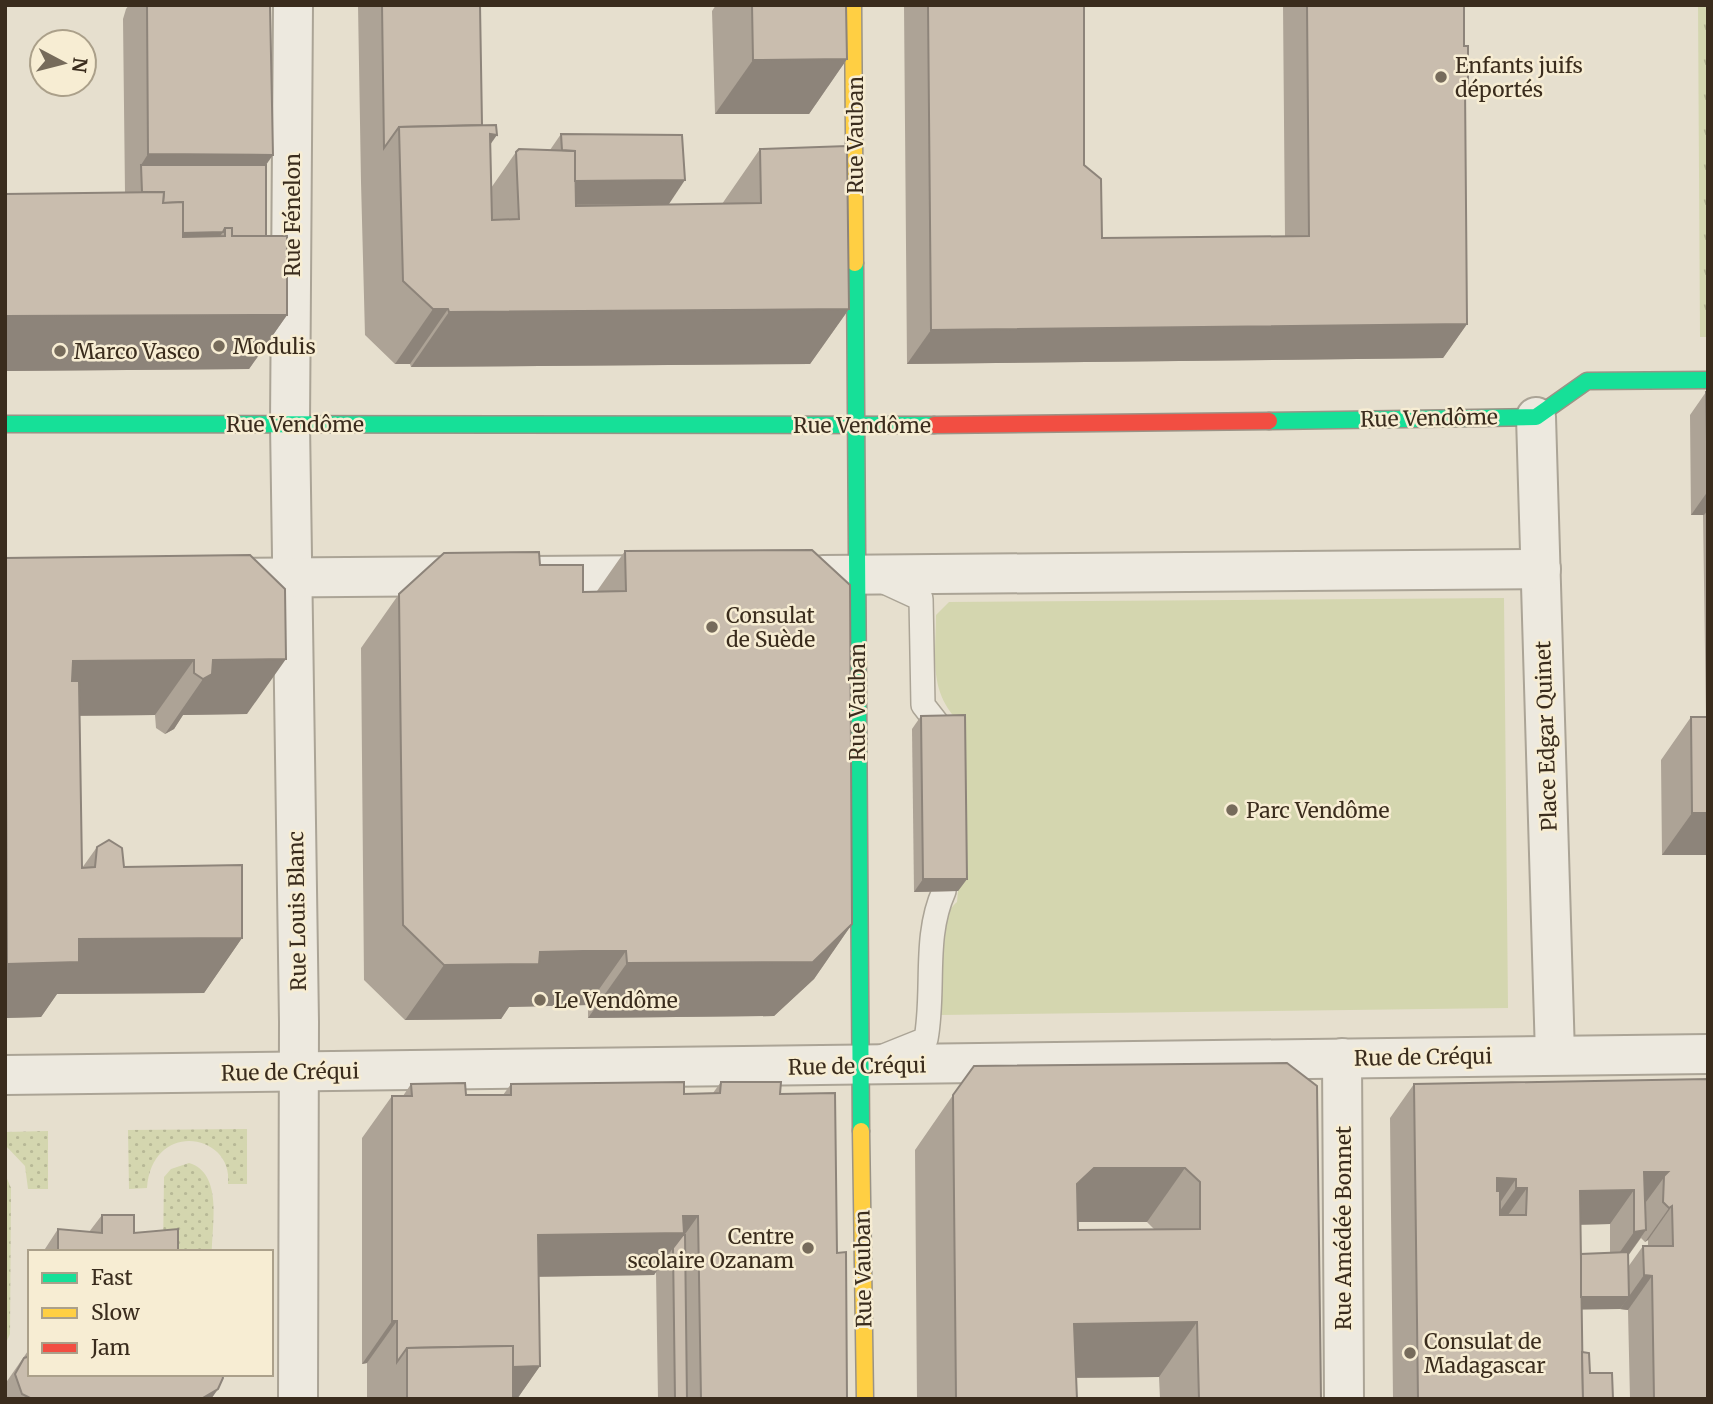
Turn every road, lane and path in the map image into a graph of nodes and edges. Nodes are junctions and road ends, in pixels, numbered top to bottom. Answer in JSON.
{"nodes":[{"id":1,"x":293,"y":5,"type":"edge"},
{"id":2,"x":853,"y":5,"type":"edge"},
{"id":3,"x":1708,"y":380,"type":"edge"},
{"id":4,"x":1536,"y":417,"type":"junction"},
{"id":5,"x":5,"y":424,"type":"edge"},
{"id":6,"x":290,"y":424,"type":"junction"},
{"id":7,"x":857,"y":426,"type":"junction"},
{"id":8,"x":1541,"y":569,"type":"junction"},
{"id":9,"x":693,"y":575,"type":"edge"},
{"id":10,"x":791,"y":575,"type":"edge"},
{"id":11,"x":857,"y":575,"type":"junction"},
{"id":12,"x":292,"y":577,"type":"junction"},
{"id":13,"x":183,"y":579,"type":"edge"},
{"id":14,"x":941,"y":728,"type":"edge"},
{"id":15,"x":944,"y":891,"type":"edge"},
{"id":16,"x":1708,"y":1054,"type":"edge"},
{"id":17,"x":1555,"y":1055,"type":"junction"},
{"id":18,"x":1342,"y":1058,"type":"junction"},
{"id":19,"x":859,"y":1067,"type":"junction"},
{"id":20,"x":299,"y":1071,"type":"junction"},
{"id":21,"x":5,"y":1075,"type":"edge"},
{"id":22,"x":298,"y":1399,"type":"edge"},
{"id":23,"x":865,"y":1399,"type":"edge"},
{"id":24,"x":1344,"y":1399,"type":"edge"}],
"edges":[{"from":1,"to":6,"type":"street","name":"Rue Fénelon"},
{"from":2,"to":7,"type":"street","name":"Rue Vauban"},
{"from":3,"to":4,"type":"street"},
{"from":4,"to":7,"type":"street","name":"Rue Vendôme"},
{"from":4,"to":8,"type":"street","name":"Place Edgar Quinet"},
{"from":5,"to":6,"type":"street","name":"Rue Vendôme"},
{"from":6,"to":7,"type":"street","name":"Rue Vendôme"},
{"from":6,"to":12,"type":"street","name":"Rue Louis Blanc"},
{"from":7,"to":11,"type":"street","name":"Rue Vauban"},
{"from":8,"to":11,"type":"street"},
{"from":8,"to":17,"type":"street","name":"Place Edgar Quinet"},
{"from":9,"to":12,"type":"street"},
{"from":10,"to":11,"type":"street"},
{"from":11,"to":14,"type":"lane"},
{"from":11,"to":19,"type":"street","name":"Rue Vauban"},
{"from":12,"to":13,"type":"street"},
{"from":12,"to":20,"type":"street","name":"Rue Louis Blanc"},
{"from":15,"to":19,"type":"lane"},
{"from":16,"to":17,"type":"street","name":"Rue de Créqui"},
{"from":17,"to":18,"type":"street","name":"Rue de Créqui"},
{"from":18,"to":19,"type":"street","name":"Rue de Créqui"},
{"from":18,"to":24,"type":"street","name":"Rue Amédée Bonnet"},
{"from":19,"to":20,"type":"street","name":"Rue de Créqui"},
{"from":19,"to":23,"type":"street","name":"Rue Vauban"},
{"from":20,"to":21,"type":"street","name":"Rue de Créqui"},
{"from":20,"to":22,"type":"street","name":"Rue Louis Blanc"}]}
